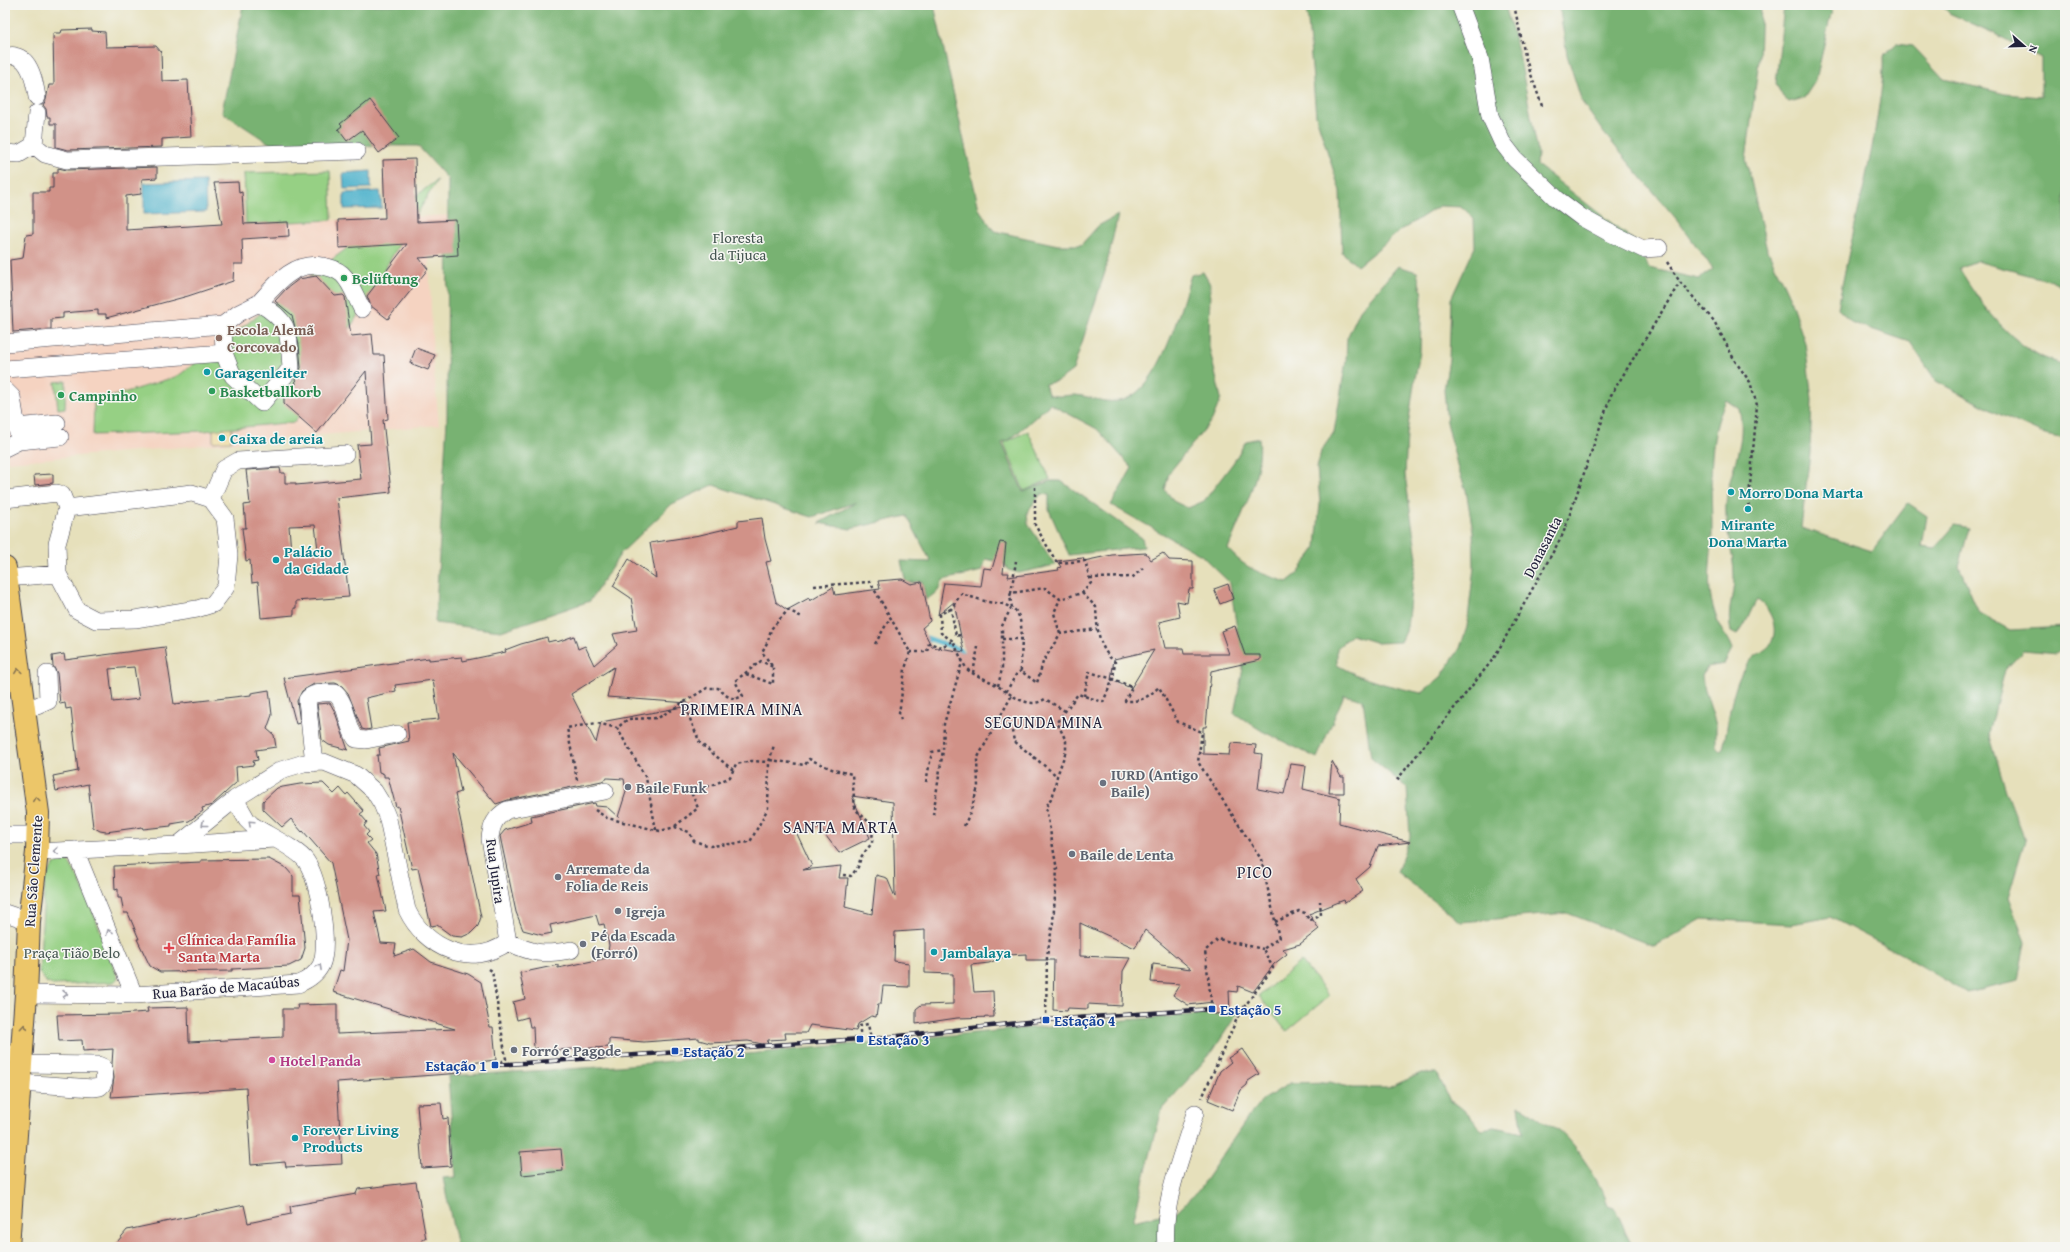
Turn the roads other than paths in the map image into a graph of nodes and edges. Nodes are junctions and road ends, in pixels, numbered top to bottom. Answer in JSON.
{"nodes":[{"id":1,"x":1460,"y":5,"type":"edge"},
{"id":2,"x":5,"y":57,"type":"edge"},
{"id":3,"x":34,"y":145,"type":"junction"},
{"id":4,"x":357,"y":151,"type":"dead end"},
{"id":5,"x":5,"y":153,"type":"edge"},
{"id":6,"x":1659,"y":248,"type":"road end"},
{"id":7,"x":259,"y":303,"type":"junction"},
{"id":8,"x":362,"y":309,"type":"dead end"},
{"id":9,"x":223,"y":325,"type":"junction"},
{"id":10,"x":5,"y":343,"type":"edge"},
{"id":11,"x":224,"y":354,"type":"junction"},
{"id":12,"x":5,"y":370,"type":"edge"},
{"id":13,"x":5,"y":390,"type":"edge"},
{"id":14,"x":58,"y":430,"type":"dead end"},
{"id":15,"x":14,"y":439,"type":"edge"},
{"id":16,"x":345,"y":454,"type":"dead end"},
{"id":17,"x":5,"y":499,"type":"edge"},
{"id":18,"x":211,"y":499,"type":"junction"},
{"id":19,"x":67,"y":508,"type":"junction"},
{"id":20,"x":6,"y":573,"type":"edge"},
{"id":21,"x":58,"y":574,"type":"junction"},
{"id":22,"x":8,"y":623,"type":"edge"},
{"id":23,"x":47,"y":674,"type":"dead end"},
{"id":24,"x":23,"y":706,"type":"junction"},
{"id":25,"x":397,"y":734,"type":"dead end"},
{"id":26,"x":314,"y":763,"type":"junction"},
{"id":27,"x":605,"y":790,"type":"dead end"},
{"id":28,"x":235,"y":799,"type":"junction"},
{"id":29,"x":5,"y":835,"type":"edge"},
{"id":30,"x":274,"y":839,"type":"junction"},
{"id":31,"x":38,"y":843,"type":"junction"},
{"id":32,"x":178,"y":845,"type":"junction"},
{"id":33,"x":75,"y":850,"type":"junction"},
{"id":34,"x":5,"y":913,"type":"edge"},
{"id":35,"x":29,"y":920,"type":"junction"},
{"id":36,"x":508,"y":942,"type":"junction"},
{"id":37,"x":570,"y":950,"type":"dead end"},
{"id":38,"x":26,"y":994,"type":"junction"},
{"id":39,"x":134,"y":995,"type":"junction"},
{"id":40,"x":17,"y":1064,"type":"edge"},
{"id":41,"x":1195,"y":1113,"type":"road end"},
{"id":42,"x":8,"y":1247,"type":"edge"},
{"id":43,"x":1166,"y":1247,"type":"edge"}],
"edges":[{"from":1,"to":6,"type":"street"},
{"from":2,"to":3,"type":"street"},
{"from":3,"to":4,"type":"street"},
{"from":3,"to":5,"type":"street"},
{"from":7,"to":8,"type":"street"},
{"from":7,"to":9,"type":"street"},
{"from":7,"to":11,"type":"street"},
{"from":9,"to":10,"type":"street"},
{"from":9,"to":11,"type":"street"},
{"from":11,"to":12,"type":"street"},
{"from":13,"to":15,"type":"street"},
{"from":14,"to":15,"type":"street"},
{"from":16,"to":18,"type":"street"},
{"from":17,"to":19,"type":"street"},
{"from":18,"to":19,"type":"street"},
{"from":18,"to":21,"type":"street"},
{"from":19,"to":21,"type":"street"},
{"from":20,"to":21,"type":"street"},
{"from":20,"to":22,"type":"main road","name":"Rua São Clemente"},
{"from":24,"to":22,"type":"main road","name":"Rua São Clemente","one_way":true},
{"from":23,"to":24,"type":"street"},
{"from":31,"to":24,"type":"main road","name":"Rua São Clemente","one_way":true},
{"from":25,"to":26,"type":"street"},
{"from":26,"to":28,"type":"street"},
{"from":26,"to":36,"type":"street"},
{"from":27,"to":36,"type":"street","name":"Rua Jupira"},
{"from":30,"to":28,"type":"street","name":"Rua Barão de Macaúbas","one_way":true},
{"from":28,"to":32,"type":"street","one_way":true},
{"from":29,"to":31,"type":"street"},
{"from":30,"to":32,"type":"street"},
{"from":39,"to":30,"type":"street","name":"Rua Barão de Macaúbas","one_way":true},
{"from":33,"to":31,"type":"street","one_way":true},
{"from":31,"to":35,"type":"main road","name":"Rua São Clemente"},
{"from":32,"to":33,"type":"street"},
{"from":39,"to":33,"type":"street","one_way":true},
{"from":34,"to":35,"type":"street"},
{"from":35,"to":38,"type":"main road","name":"Rua São Clemente"},
{"from":36,"to":37,"type":"street"},
{"from":38,"to":39,"type":"street","name":"Rua Barão de Macaúbas","one_way":true},
{"from":40,"to":38,"type":"main road","name":"Rua São Clemente","one_way":true},
{"from":40,"to":42,"type":"main road","name":"Rua São Clemente"},
{"from":41,"to":43,"type":"street"}]}
